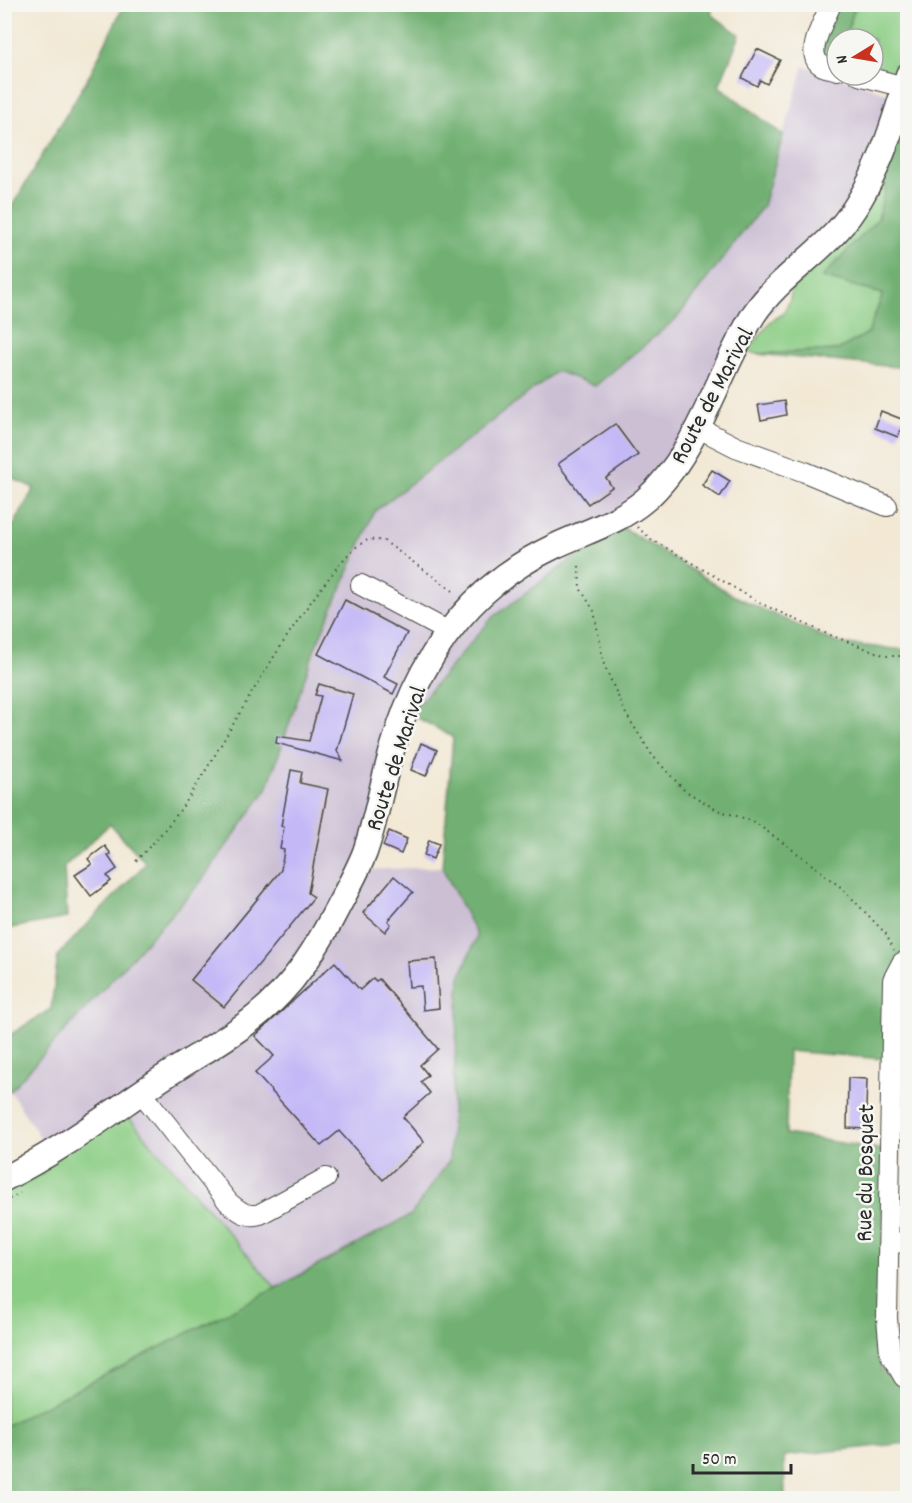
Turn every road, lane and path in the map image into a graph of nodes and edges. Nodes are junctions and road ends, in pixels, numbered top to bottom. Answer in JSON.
{"nodes":[{"id":1,"x":831,"y":4,"type":"edge"},
{"id":2,"x":825,"y":67,"type":"edge"},
{"id":3,"x":885,"y":79,"type":"edge"},
{"id":4,"x":906,"y":83,"type":"edge"},
{"id":5,"x":697,"y":427,"type":"junction"},
{"id":6,"x":887,"y":506,"type":"dead end"},
{"id":7,"x":629,"y":512,"type":"junction"},
{"id":8,"x":579,"y":566,"type":"dead end"},
{"id":9,"x":361,"y":585,"type":"dead end"},
{"id":10,"x":471,"y":605,"type":"junction"},
{"id":11,"x":449,"y":632,"type":"junction"},
{"id":12,"x":908,"y":656,"type":"edge"},
{"id":13,"x":136,"y":861,"type":"dead end"},
{"id":14,"x":905,"y":963,"type":"edge"},
{"id":15,"x":141,"y":1092,"type":"junction"},
{"id":16,"x":326,"y":1178,"type":"dead end"},
{"id":17,"x":14,"y":1184,"type":"edge"},
{"id":18,"x":4,"y":1202,"type":"edge"},
{"id":19,"x":898,"y":1242,"type":"edge"},
{"id":20,"x":908,"y":1379,"type":"edge"}],
"edges":[{"from":1,"to":2,"type":"street"},
{"from":3,"to":4,"type":"street"},
{"from":4,"to":5,"type":"main road","name":"Route de Marival"},
{"from":5,"to":6,"type":"street"},
{"from":5,"to":7,"type":"main road","name":"Route de Marival"},
{"from":7,"to":10,"type":"main road","name":"Route de Marival"},
{"from":7,"to":12,"type":"path"},
{"from":8,"to":14,"type":"path"},
{"from":9,"to":11,"type":"street"},
{"from":10,"to":11,"type":"main road","name":"Route de Marival"},
{"from":10,"to":13,"type":"path"},
{"from":11,"to":15,"type":"main road","name":"Route de Marival"},
{"from":14,"to":19,"type":"street","name":"Rue du Bosquet"},
{"from":15,"to":16,"type":"street"},
{"from":15,"to":17,"type":"main road","name":"Route de Marival"},
{"from":17,"to":18,"type":"path"},
{"from":19,"to":20,"type":"street","name":"Rue du Bosquet"}]}
